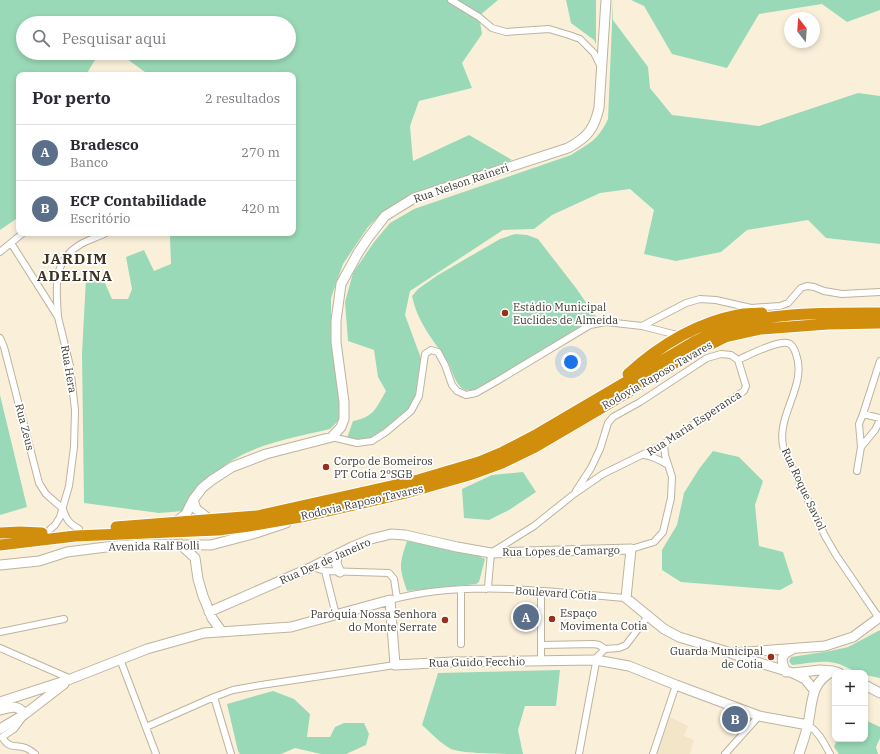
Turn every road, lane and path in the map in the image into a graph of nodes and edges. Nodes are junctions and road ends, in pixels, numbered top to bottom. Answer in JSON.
{"nodes":[{"id":1,"x":451,"y":0,"type":"edge"},
{"id":2,"x":606,"y":0,"type":"edge"},
{"id":3,"x":602,"y":70,"type":"junction"},
{"id":4,"x":19,"y":236,"type":"edge"},
{"id":5,"x":99,"y":236,"type":"edge"},
{"id":6,"x":10,"y":243,"type":"junction"},
{"id":7,"x":0,"y":252,"type":"edge"},
{"id":8,"x":880,"y":292,"type":"edge"},
{"id":9,"x":880,"y":312,"type":"edge"},
{"id":10,"x":814,"y":314,"type":"junction"},
{"id":11,"x":58,"y":317,"type":"junction"},
{"id":12,"x":880,"y":323,"type":"edge"},
{"id":13,"x":642,"y":326,"type":"junction"},
{"id":14,"x":681,"y":336,"type":"junction"},
{"id":15,"x":0,"y":338,"type":"edge"},
{"id":16,"x":738,"y":360,"type":"junction"},
{"id":17,"x":880,"y":361,"type":"edge"},
{"id":18,"x":604,"y":395,"type":"junction"},
{"id":19,"x":863,"y":414,"type":"junction"},
{"id":20,"x":880,"y":419,"type":"edge"},
{"id":21,"x":332,"y":437,"type":"junction"},
{"id":22,"x":664,"y":444,"type":"junction"},
{"id":23,"x":861,"y":447,"type":"junction"},
{"id":24,"x":644,"y":455,"type":"junction"},
{"id":25,"x":668,"y":465,"type":"junction"},
{"id":26,"x":857,"y":471,"type":"dead end"},
{"id":27,"x":574,"y":494,"type":"junction"},
{"id":28,"x":193,"y":500,"type":"junction"},
{"id":29,"x":62,"y":508,"type":"junction"},
{"id":30,"x":306,"y":516,"type":"junction"},
{"id":31,"x":210,"y":519,"type":"junction"},
{"id":32,"x":177,"y":521,"type":"junction"},
{"id":33,"x":79,"y":530,"type":"junction"},
{"id":34,"x":0,"y":533,"type":"edge"},
{"id":35,"x":44,"y":533,"type":"junction"},
{"id":36,"x":0,"y":540,"type":"edge"},
{"id":37,"x":180,"y":544,"type":"junction"},
{"id":38,"x":0,"y":545,"type":"edge"},
{"id":39,"x":204,"y":545,"type":"junction"},
{"id":40,"x":631,"y":549,"type":"junction"},
{"id":41,"x":491,"y":553,"type":"junction"},
{"id":42,"x":338,"y":555,"type":"junction"},
{"id":43,"x":196,"y":558,"type":"junction"},
{"id":44,"x":0,"y":565,"type":"edge"},
{"id":45,"x":312,"y":567,"type":"junction"},
{"id":46,"x":325,"y":571,"type":"junction"},
{"id":47,"x":340,"y":572,"type":"junction"},
{"id":48,"x":486,"y":589,"type":"junction"},
{"id":49,"x":461,"y":590,"type":"junction"},
{"id":50,"x":541,"y":591,"type":"junction"},
{"id":51,"x":626,"y":598,"type":"junction"},
{"id":52,"x":394,"y":599,"type":"junction"},
{"id":53,"x":211,"y":615,"type":"junction"},
{"id":54,"x":336,"y":615,"type":"junction"},
{"id":55,"x":648,"y":616,"type":"junction"},
{"id":56,"x":64,"y":619,"type":"dead end"},
{"id":57,"x":880,"y":620,"type":"edge"},
{"id":58,"x":0,"y":632,"type":"edge"},
{"id":59,"x":222,"y":632,"type":"junction"},
{"id":60,"x":204,"y":633,"type":"junction"},
{"id":61,"x":461,"y":644,"type":"dead end"},
{"id":62,"x":541,"y":645,"type":"junction"},
{"id":63,"x":0,"y":648,"type":"edge"},
{"id":64,"x":605,"y":648,"type":"junction"},
{"id":65,"x":794,"y":648,"type":"junction"},
{"id":66,"x":732,"y":653,"type":"junction"},
{"id":67,"x":120,"y":659,"type":"junction"},
{"id":68,"x":541,"y":660,"type":"junction"},
{"id":69,"x":596,"y":660,"type":"junction"},
{"id":70,"x":395,"y":665,"type":"junction"},
{"id":71,"x":789,"y":672,"type":"junction"},
{"id":72,"x":832,"y":672,"type":"edge"},
{"id":73,"x":832,"y":674,"type":"edge"},
{"id":74,"x":70,"y":680,"type":"junction"},
{"id":75,"x":676,"y":685,"type":"junction"},
{"id":76,"x":868,"y":687,"type":"edge"},
{"id":77,"x":814,"y":690,"type":"junction"},
{"id":78,"x":880,"y":693,"type":"edge"},
{"id":79,"x":214,"y":697,"type":"junction"},
{"id":80,"x":0,"y":702,"type":"edge"},
{"id":81,"x":0,"y":710,"type":"edge"},
{"id":82,"x":25,"y":714,"type":"junction"},
{"id":83,"x":759,"y":716,"type":"junction"},
{"id":84,"x":808,"y":725,"type":"junction"},
{"id":85,"x":146,"y":727,"type":"junction"},
{"id":86,"x":0,"y":728,"type":"edge"},
{"id":87,"x":35,"y":754,"type":"edge"},
{"id":88,"x":156,"y":754,"type":"edge"},
{"id":89,"x":231,"y":754,"type":"edge"},
{"id":90,"x":579,"y":754,"type":"edge"},
{"id":91,"x":653,"y":754,"type":"edge"},
{"id":92,"x":724,"y":754,"type":"edge"},
{"id":93,"x":799,"y":754,"type":"edge"},
{"id":94,"x":830,"y":754,"type":"edge"}],
"edges":[{"from":1,"to":3,"type":"street"},
{"from":2,"to":3,"type":"main road","name":"Rua Nelson Raineri"},
{"from":3,"to":21,"type":"main road","name":"Rua Nelson Raineri"},
{"from":4,"to":6,"type":"street"},
{"from":5,"to":11,"type":"street"},
{"from":6,"to":7,"type":"street"},
{"from":6,"to":11,"type":"street","name":"Rua Hera"},
{"from":8,"to":13,"type":"street"},
{"from":9,"to":10,"type":"highway","name":"Rodovia Raposo Tavares"},
{"from":10,"to":14,"type":"highway"},
{"from":10,"to":18,"type":"highway","name":"Rodovia Raposo Tavares"},
{"from":11,"to":29,"type":"street","name":"Rua Hera"},
{"from":12,"to":30,"type":"highway","name":"Rodovia Raposo Tavares"},
{"from":13,"to":14,"type":"street"},
{"from":13,"to":21,"type":"street"},
{"from":14,"to":18,"type":"highway"},
{"from":15,"to":29,"type":"street","name":"Rua Zeus"},
{"from":16,"to":22,"type":"street","name":"Rua Maria Esperanca"},
{"from":16,"to":27,"type":"street"},
{"from":16,"to":57,"type":"street","name":"Rua Roque Saviol"},
{"from":17,"to":19,"type":"street"},
{"from":18,"to":31,"type":"highway","name":"Rodovia Raposo Tavares"},
{"from":19,"to":20,"type":"street"},
{"from":19,"to":23,"type":"street"},
{"from":20,"to":23,"type":"street"},
{"from":21,"to":28,"type":"main road"},
{"from":22,"to":24,"type":"street","name":"Rua Maria Esperanca"},
{"from":22,"to":25,"type":"street"},
{"from":23,"to":26,"type":"street"},
{"from":24,"to":25,"type":"street"},
{"from":24,"to":27,"type":"street","name":"Rua Maria Esperanca"},
{"from":25,"to":40,"type":"street"},
{"from":27,"to":41,"type":"street"},
{"from":28,"to":31,"type":"main road"},
{"from":28,"to":32,"type":"main road"},
{"from":29,"to":33,"type":"street","name":"Rua Zeus"},
{"from":29,"to":35,"type":"street","name":"Rua Hera"},
{"from":30,"to":38,"type":"highway","name":"Rodovia Raposo Tavares"},
{"from":30,"to":39,"type":"main road","name":"Avenida Ralf Bolli"},
{"from":31,"to":32,"type":"highway","name":"Rodovia Raposo Tavares"},
{"from":32,"to":33,"type":"highway","name":"Rodovia Raposo Tavares"},
{"from":33,"to":35,"type":"highway","name":"Rodovia Raposo Tavares"},
{"from":34,"to":35,"type":"highway"},
{"from":35,"to":36,"type":"highway","name":"Rodovia Raposo Tavares"},
{"from":37,"to":39,"type":"main road","name":"Avenida Ralf Bolli"},
{"from":37,"to":43,"type":"main road"},
{"from":37,"to":44,"type":"main road","name":"Avenida Ralf Bolli"},
{"from":39,"to":43,"type":"main road"},
{"from":40,"to":41,"type":"main road","name":"Rua Lopes de Camargo"},
{"from":40,"to":51,"type":"main road"},
{"from":41,"to":42,"type":"main road","name":"Rua Dez de Janeiro"},
{"from":41,"to":48,"type":"street"},
{"from":42,"to":45,"type":"main road","name":"Rua Dez de Janeiro"},
{"from":42,"to":47,"type":"main road"},
{"from":43,"to":53,"type":"main road"},
{"from":45,"to":46,"type":"street"},
{"from":45,"to":53,"type":"main road","name":"Rua Dez de Janeiro"},
{"from":46,"to":47,"type":"street"},
{"from":46,"to":54,"type":"street"},
{"from":47,"to":52,"type":"street"},
{"from":48,"to":49,"type":"street","name":"Boulevard Cotia"},
{"from":48,"to":50,"type":"street","name":"Boulevard Cotia"},
{"from":49,"to":52,"type":"street","name":"Boulevard Cotia"},
{"from":49,"to":61,"type":"street"},
{"from":50,"to":51,"type":"street","name":"Boulevard Cotia"},
{"from":50,"to":62,"type":"street"},
{"from":51,"to":55,"type":"main road"},
{"from":52,"to":54,"type":"main road"},
{"from":52,"to":70,"type":"main road"},
{"from":53,"to":59,"type":"main road"},
{"from":53,"to":60,"type":"main road"},
{"from":54,"to":59,"type":"main road"},
{"from":55,"to":64,"type":"street"},
{"from":55,"to":66,"type":"main road"},
{"from":56,"to":58,"type":"street"},
{"from":57,"to":65,"type":"main road"},
{"from":59,"to":60,"type":"main road"},
{"from":60,"to":67,"type":"main road"},
{"from":62,"to":64,"type":"street"},
{"from":62,"to":68,"type":"street"},
{"from":63,"to":74,"type":"street"},
{"from":64,"to":69,"type":"street"},
{"from":65,"to":66,"type":"main road"},
{"from":65,"to":71,"type":"main road"},
{"from":66,"to":71,"type":"main road"},
{"from":67,"to":74,"type":"main road"},
{"from":67,"to":85,"type":"street"},
{"from":68,"to":69,"type":"main road","name":"Rua Guido Fecchio"},
{"from":68,"to":70,"type":"main road","name":"Rua Guido Fecchio"},
{"from":69,"to":75,"type":"main road","name":"Rua Guido Fecchio"},
{"from":69,"to":90,"type":"street"},
{"from":70,"to":79,"type":"street","name":"Rua Guido Fecchio"},
{"from":71,"to":72,"type":"main road"},
{"from":71,"to":77,"type":"main road"},
{"from":73,"to":77,"type":"main road"},
{"from":74,"to":80,"type":"main road"},
{"from":74,"to":82,"type":"main road"},
{"from":75,"to":83,"type":"main road","name":"Rua Guido Fecchio"},
{"from":75,"to":91,"type":"street"},
{"from":76,"to":78,"type":"main road"},
{"from":77,"to":84,"type":"main road"},
{"from":79,"to":85,"type":"street","name":"Rua Guido Fecchio"},
{"from":79,"to":89,"type":"street"},
{"from":81,"to":82,"type":"main road"},
{"from":81,"to":86,"type":"main road"},
{"from":82,"to":86,"type":"main road"},
{"from":82,"to":87,"type":"street"},
{"from":83,"to":84,"type":"main road","name":"Rua Guido Fecchio"},
{"from":83,"to":92,"type":"street"},
{"from":84,"to":93,"type":"main road"},
{"from":84,"to":94,"type":"street"},
{"from":85,"to":88,"type":"street"}]}
